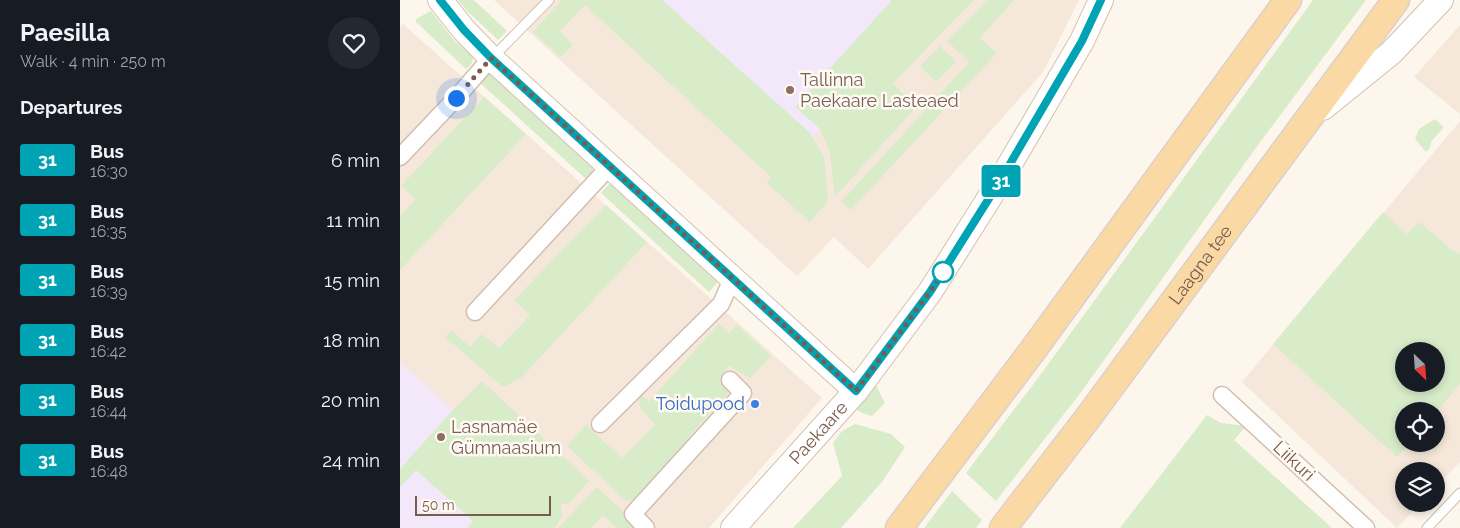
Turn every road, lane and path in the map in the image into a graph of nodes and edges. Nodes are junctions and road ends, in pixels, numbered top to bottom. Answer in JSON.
{"nodes":[{"id":1,"x":440,"y":0,"type":"edge"},
{"id":2,"x":549,"y":0,"type":"edge"},
{"id":3,"x":1101,"y":0,"type":"edge"},
{"id":4,"x":1280,"y":0,"type":"edge"},
{"id":5,"x":1288,"y":0,"type":"edge"},
{"id":6,"x":1396,"y":0,"type":"edge"},
{"id":7,"x":1440,"y":0,"type":"edge"},
{"id":8,"x":1247,"y":57,"type":"junction"},
{"id":9,"x":491,"y":58,"type":"junction"},
{"id":10,"x":1302,"y":125,"type":"junction"},
{"id":11,"x":400,"y":157,"type":"edge"},
{"id":12,"x":609,"y":167,"type":"junction"},
{"id":13,"x":732,"y":279,"type":"junction"},
{"id":14,"x":476,"y":312,"type":"dead end"},
{"id":15,"x":730,"y":380,"type":"dead end"},
{"id":16,"x":856,"y":391,"type":"junction"},
{"id":17,"x":1222,"y":395,"type":"dead end"},
{"id":18,"x":600,"y":424,"type":"dead end"},
{"id":19,"x":1460,"y":492,"type":"edge"},
{"id":20,"x":646,"y":528,"type":"edge"},
{"id":21,"x":733,"y":528,"type":"edge"},
{"id":22,"x":899,"y":528,"type":"edge"},
{"id":23,"x":1002,"y":528,"type":"edge"},
{"id":24,"x":1366,"y":528,"type":"edge"},
{"id":25,"x":1427,"y":528,"type":"edge"}],
"edges":[{"from":1,"to":9,"type":"street"},
{"from":2,"to":9,"type":"lane"},
{"from":3,"to":16,"type":"street","name":"Paekaare"},
{"from":4,"to":8,"type":"street"},
{"from":5,"to":8,"type":"main road"},
{"from":6,"to":10,"type":"main road","name":"Laagna tee"},
{"from":7,"to":10,"type":"street"},
{"from":8,"to":22,"type":"main road"},
{"from":9,"to":11,"type":"street"},
{"from":9,"to":12,"type":"street"},
{"from":10,"to":23,"type":"main road","name":"Laagna tee"},
{"from":12,"to":13,"type":"street"},
{"from":12,"to":14,"type":"street"},
{"from":13,"to":16,"type":"street"},
{"from":13,"to":18,"type":"street"},
{"from":15,"to":20,"type":"street"},
{"from":16,"to":21,"type":"street","name":"Paekaare"},
{"from":17,"to":24,"type":"street","name":"Liikuri"},
{"from":19,"to":25,"type":"lane"}]}
